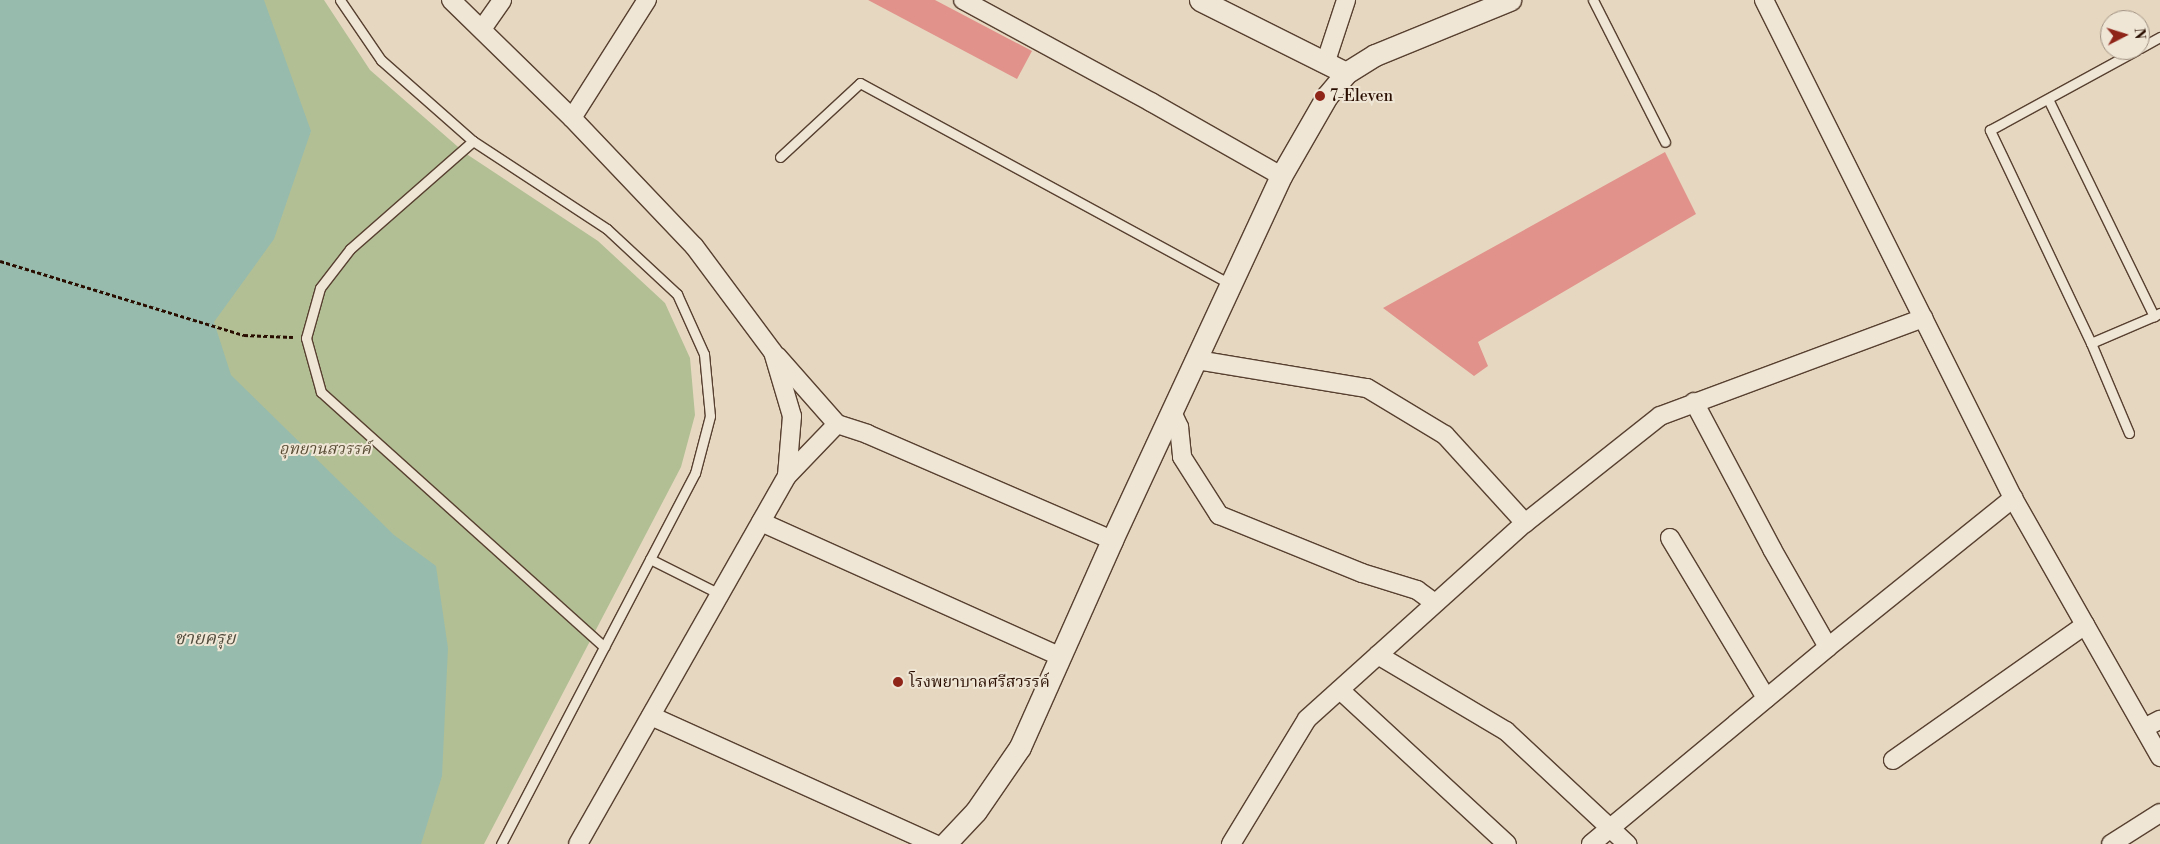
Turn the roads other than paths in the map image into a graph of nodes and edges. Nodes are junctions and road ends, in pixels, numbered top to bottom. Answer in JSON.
{"nodes":[{"id":1,"x":340,"y":0,"type":"edge"},
{"id":2,"x":451,"y":0,"type":"edge"},
{"id":3,"x":502,"y":0,"type":"edge"},
{"id":4,"x":647,"y":0,"type":"edge"},
{"id":5,"x":963,"y":0,"type":"edge"},
{"id":6,"x":1200,"y":0,"type":"edge"},
{"id":7,"x":1346,"y":0,"type":"edge"},
{"id":8,"x":1510,"y":0,"type":"edge"},
{"id":9,"x":1593,"y":0,"type":"edge"},
{"id":10,"x":1764,"y":0,"type":"edge"},
{"id":11,"x":482,"y":29,"type":"junction"},
{"id":12,"x":2118,"y":60,"type":"edge"},
{"id":13,"x":1326,"y":61,"type":"junction"},
{"id":14,"x":1346,"y":73,"type":"junction"},
{"id":15,"x":2048,"y":99,"type":"junction"},
{"id":16,"x":572,"y":118,"type":"junction"},
{"id":17,"x":473,"y":141,"type":"junction"},
{"id":18,"x":1665,"y":142,"type":"dead end"},
{"id":19,"x":780,"y":157,"type":"dead end"},
{"id":20,"x":1281,"y":176,"type":"junction"},
{"id":21,"x":1231,"y":284,"type":"junction"},
{"id":22,"x":2157,"y":314,"type":"edge"},
{"id":23,"x":1923,"y":318,"type":"junction"},
{"id":24,"x":2091,"y":343,"type":"junction"},
{"id":25,"x":773,"y":352,"type":"junction"},
{"id":26,"x":1196,"y":360,"type":"junction"},
{"id":27,"x":1694,"y":402,"type":"junction"},
{"id":28,"x":1172,"y":412,"type":"junction"},
{"id":29,"x":837,"y":424,"type":"junction"},
{"id":30,"x":2129,"y":432,"type":"dead end"},
{"id":31,"x":787,"y":476,"type":"junction"},
{"id":32,"x":2013,"y":498,"type":"junction"},
{"id":33,"x":761,"y":522,"type":"junction"},
{"id":34,"x":1525,"y":523,"type":"junction"},
{"id":35,"x":1670,"y":538,"type":"dead end"},
{"id":36,"x":1112,"y":540,"type":"junction"},
{"id":37,"x":650,"y":559,"type":"junction"},
{"id":38,"x":720,"y":594,"type":"junction"},
{"id":39,"x":1435,"y":604,"type":"junction"},
{"id":40,"x":2085,"y":624,"type":"junction"},
{"id":41,"x":604,"y":647,"type":"junction"},
{"id":42,"x":1828,"y":647,"type":"junction"},
{"id":43,"x":1378,"y":655,"type":"junction"},
{"id":44,"x":1061,"y":657,"type":"junction"},
{"id":45,"x":1340,"y":690,"type":"junction"},
{"id":46,"x":1766,"y":698,"type":"junction"},
{"id":47,"x":651,"y":716,"type":"junction"},
{"id":48,"x":2160,"y":720,"type":"edge"},
{"id":49,"x":2144,"y":728,"type":"junction"},
{"id":50,"x":2160,"y":757,"type":"edge"},
{"id":51,"x":1893,"y":760,"type":"dead end"},
{"id":52,"x":2160,"y":814,"type":"edge"},
{"id":53,"x":1608,"y":829,"type":"junction"},
{"id":54,"x":501,"y":844,"type":"edge"},
{"id":55,"x":578,"y":844,"type":"edge"},
{"id":56,"x":934,"y":844,"type":"edge"},
{"id":57,"x":946,"y":844,"type":"edge"},
{"id":58,"x":1231,"y":844,"type":"edge"},
{"id":59,"x":1507,"y":844,"type":"edge"},
{"id":60,"x":1591,"y":844,"type":"edge"},
{"id":61,"x":1627,"y":844,"type":"edge"},
{"id":62,"x":2111,"y":844,"type":"edge"}],
"edges":[{"from":1,"to":17,"type":"lane"},
{"from":2,"to":11,"type":"street"},
{"from":3,"to":11,"type":"street"},
{"from":4,"to":16,"type":"street"},
{"from":5,"to":20,"type":"street"},
{"from":6,"to":13,"type":"street"},
{"from":7,"to":13,"type":"street"},
{"from":8,"to":14,"type":"street"},
{"from":9,"to":18,"type":"lane"},
{"from":10,"to":23,"type":"street"},
{"from":11,"to":16,"type":"street"},
{"from":12,"to":15,"type":"lane"},
{"from":13,"to":14,"type":"street"},
{"from":14,"to":20,"type":"street"},
{"from":15,"to":22,"type":"lane"},
{"from":15,"to":24,"type":"lane"},
{"from":16,"to":25,"type":"street"},
{"from":17,"to":37,"type":"lane"},
{"from":17,"to":41,"type":"lane"},
{"from":19,"to":21,"type":"lane"},
{"from":20,"to":21,"type":"street"},
{"from":21,"to":26,"type":"street"},
{"from":22,"to":24,"type":"lane"},
{"from":23,"to":27,"type":"street"},
{"from":23,"to":32,"type":"street"},
{"from":24,"to":30,"type":"lane"},
{"from":25,"to":29,"type":"street"},
{"from":25,"to":31,"type":"street"},
{"from":26,"to":28,"type":"street"},
{"from":26,"to":34,"type":"street"},
{"from":27,"to":34,"type":"street"},
{"from":27,"to":42,"type":"street"},
{"from":28,"to":36,"type":"street"},
{"from":28,"to":39,"type":"street"},
{"from":29,"to":31,"type":"street"},
{"from":29,"to":36,"type":"street"},
{"from":31,"to":33,"type":"street"},
{"from":32,"to":40,"type":"street"},
{"from":32,"to":42,"type":"street"},
{"from":33,"to":38,"type":"street"},
{"from":33,"to":44,"type":"street"},
{"from":34,"to":39,"type":"street"},
{"from":35,"to":46,"type":"street"},
{"from":36,"to":44,"type":"street"},
{"from":37,"to":38,"type":"lane"},
{"from":37,"to":41,"type":"lane"},
{"from":38,"to":47,"type":"street"},
{"from":39,"to":43,"type":"street"},
{"from":40,"to":49,"type":"street"},
{"from":40,"to":51,"type":"street"},
{"from":41,"to":54,"type":"lane"},
{"from":42,"to":46,"type":"street"},
{"from":43,"to":45,"type":"street"},
{"from":43,"to":53,"type":"street"},
{"from":44,"to":57,"type":"street"},
{"from":45,"to":58,"type":"street"},
{"from":45,"to":59,"type":"street"},
{"from":46,"to":53,"type":"street"},
{"from":47,"to":55,"type":"street"},
{"from":47,"to":56,"type":"street"},
{"from":48,"to":49,"type":"street"},
{"from":49,"to":50,"type":"street"},
{"from":52,"to":62,"type":"street"},
{"from":53,"to":60,"type":"street"},
{"from":53,"to":61,"type":"street"}]}
